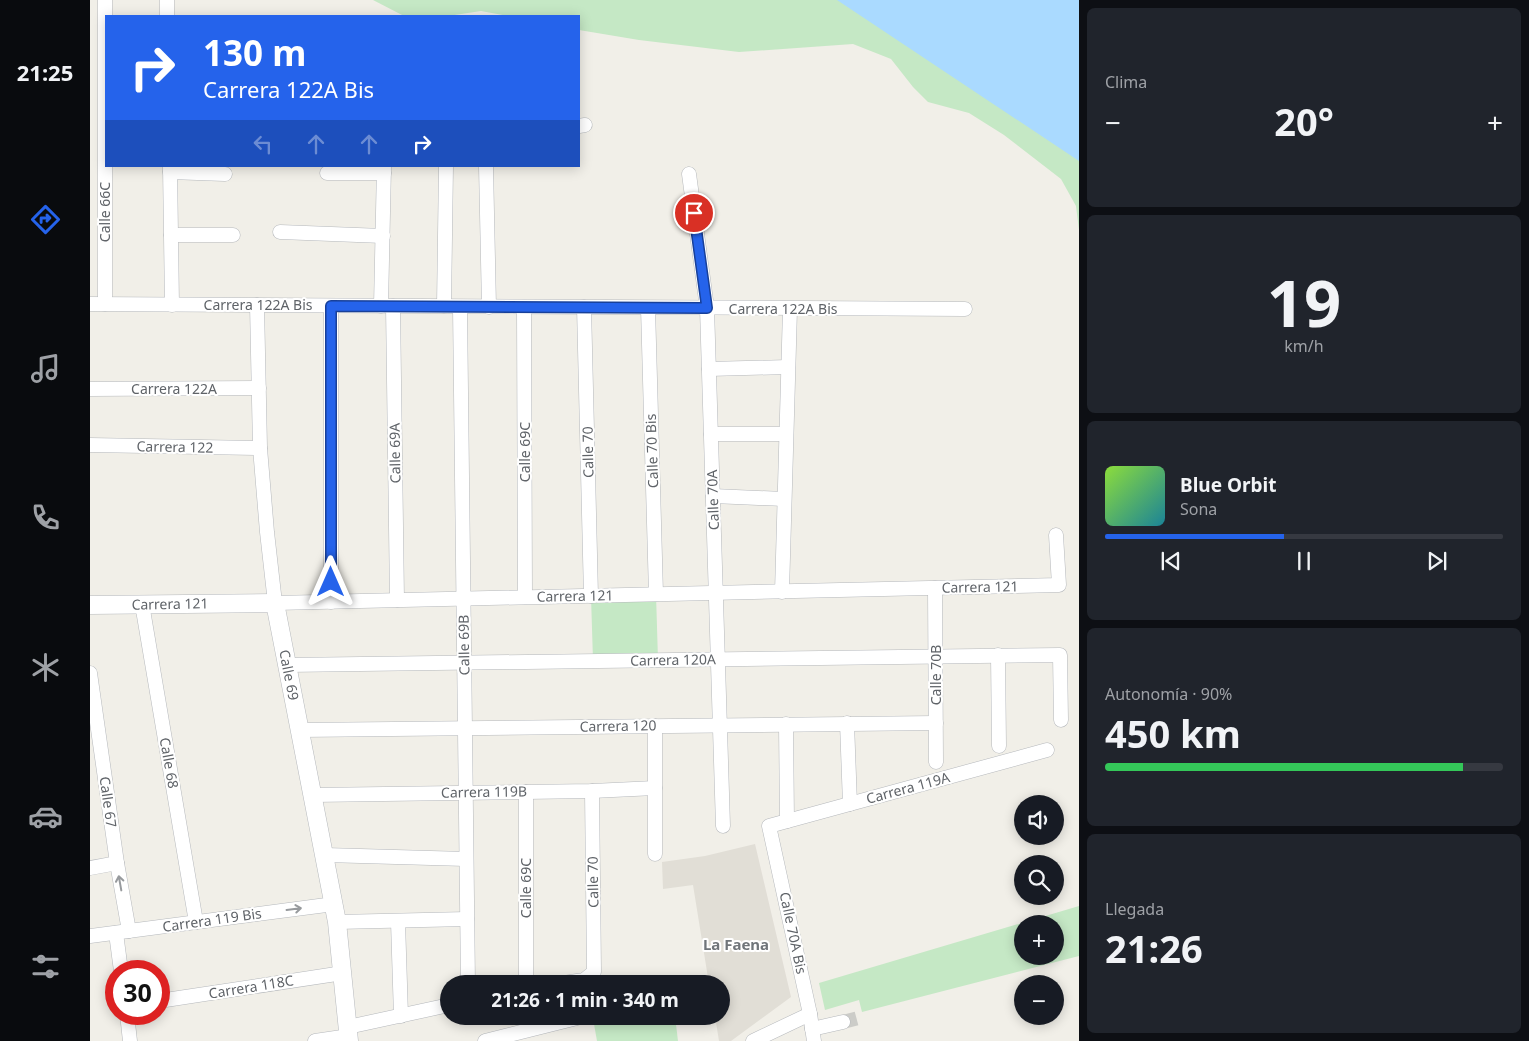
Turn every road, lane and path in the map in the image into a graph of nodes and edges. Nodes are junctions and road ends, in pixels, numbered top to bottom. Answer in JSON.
{"nodes":[{"id":1,"x":105,"y":0,"type":"edge"},
{"id":2,"x":167,"y":0,"type":"edge"},
{"id":3,"x":167,"y":15,"type":"edge"},
{"id":4,"x":446,"y":167,"type":"edge"},
{"id":5,"x":486,"y":167,"type":"edge"},
{"id":6,"x":170,"y":169,"type":"edge"},
{"id":7,"x":384,"y":169,"type":"edge"},
{"id":8,"x":327,"y":173,"type":"dead end"},
{"id":9,"x":225,"y":174,"type":"dead end"},
{"id":10,"x":689,"y":174,"type":"dead end"},
{"id":11,"x":280,"y":232,"type":"dead end"},
{"id":12,"x":171,"y":235,"type":"junction"},
{"id":13,"x":234,"y":235,"type":"dead end"},
{"id":14,"x":383,"y":236,"type":"junction"},
{"id":15,"x":90,"y":304,"type":"edge"},
{"id":16,"x":105,"y":304,"type":"junction"},
{"id":17,"x":172,"y":305,"type":"junction"},
{"id":18,"x":257,"y":305,"type":"junction"},
{"id":19,"x":331,"y":306,"type":"junction"},
{"id":20,"x":387,"y":306,"type":"junction"},
{"id":21,"x":444,"y":306,"type":"junction"},
{"id":22,"x":460,"y":307,"type":"junction"},
{"id":23,"x":489,"y":307,"type":"junction"},
{"id":24,"x":524,"y":307,"type":"junction"},
{"id":25,"x":584,"y":307,"type":"junction"},
{"id":26,"x":648,"y":308,"type":"junction"},
{"id":27,"x":707,"y":308,"type":"junction"},
{"id":28,"x":790,"y":309,"type":"junction"},
{"id":29,"x":965,"y":310,"type":"dead end"},
{"id":30,"x":788,"y":367,"type":"junction"},
{"id":31,"x":709,"y":369,"type":"junction"},
{"id":32,"x":259,"y":388,"type":"junction"},
{"id":33,"x":90,"y":389,"type":"edge"},
{"id":34,"x":711,"y":434,"type":"junction"},
{"id":35,"x":786,"y":434,"type":"junction"},
{"id":36,"x":90,"y":446,"type":"edge"},
{"id":37,"x":260,"y":448,"type":"junction"},
{"id":38,"x":713,"y":496,"type":"junction"},
{"id":39,"x":784,"y":499,"type":"junction"},
{"id":40,"x":1056,"y":534,"type":"dead end"},
{"id":41,"x":935,"y":588,"type":"junction"},
{"id":42,"x":782,"y":592,"type":"junction"},
{"id":43,"x":716,"y":593,"type":"junction"},
{"id":44,"x":656,"y":594,"type":"junction"},
{"id":45,"x":591,"y":596,"type":"junction"},
{"id":46,"x":525,"y":597,"type":"junction"},
{"id":47,"x":463,"y":599,"type":"junction"},
{"id":48,"x":397,"y":600,"type":"junction"},
{"id":49,"x":331,"y":602,"type":"junction"},
{"id":50,"x":275,"y":603,"type":"junction"},
{"id":51,"x":142,"y":604,"type":"junction"},
{"id":52,"x":90,"y":605,"type":"edge"},
{"id":53,"x":998,"y":655,"type":"junction"},
{"id":54,"x":936,"y":656,"type":"junction"},
{"id":55,"x":718,"y":659,"type":"junction"},
{"id":56,"x":464,"y":662,"type":"junction"},
{"id":57,"x":287,"y":665,"type":"junction"},
{"id":58,"x":90,"y":673,"type":"edge"},
{"id":59,"x":1062,"y":720,"type":"dead end"},
{"id":60,"x":936,"y":722,"type":"junction"},
{"id":61,"x":786,"y":724,"type":"junction"},
{"id":62,"x":847,"y":724,"type":"junction"},
{"id":63,"x":720,"y":725,"type":"junction"},
{"id":64,"x":655,"y":726,"type":"junction"},
{"id":65,"x":465,"y":728,"type":"junction"},
{"id":66,"x":300,"y":730,"type":"junction"},
{"id":67,"x":1000,"y":746,"type":"dead end"},
{"id":68,"x":1047,"y":750,"type":"dead end"},
{"id":69,"x":936,"y":762,"type":"dead end"},
{"id":70,"x":655,"y":788,"type":"junction"},
{"id":71,"x":592,"y":791,"type":"junction"},
{"id":72,"x":465,"y":792,"type":"junction"},
{"id":73,"x":526,"y":792,"type":"junction"},
{"id":74,"x":313,"y":795,"type":"junction"},
{"id":75,"x":850,"y":804,"type":"junction"},
{"id":76,"x":787,"y":821,"type":"junction"},
{"id":77,"x":723,"y":826,"type":"dead end"},
{"id":78,"x":769,"y":826,"type":"joint"},
{"id":79,"x":655,"y":854,"type":"dead end"},
{"id":80,"x":325,"y":855,"type":"junction"},
{"id":81,"x":466,"y":859,"type":"junction"},
{"id":82,"x":117,"y":863,"type":"junction"},
{"id":83,"x":90,"y":868,"type":"edge"},
{"id":84,"x":334,"y":904,"type":"junction"},
{"id":85,"x":467,"y":919,"type":"junction"},
{"id":86,"x":196,"y":922,"type":"junction"},
{"id":87,"x":338,"y":922,"type":"junction"},
{"id":88,"x":398,"y":922,"type":"junction"},
{"id":89,"x":122,"y":932,"type":"junction"},
{"id":90,"x":90,"y":936,"type":"edge"},
{"id":91,"x":121,"y":960,"type":"edge"},
{"id":92,"x":343,"y":973,"type":"junction"},
{"id":93,"x":468,"y":975,"type":"edge"},
{"id":94,"x":526,"y":975,"type":"edge"},
{"id":95,"x":590,"y":975,"type":"edge"},
{"id":96,"x":170,"y":999,"type":"edge"},
{"id":97,"x":440,"y":1008,"type":"edge"},
{"id":98,"x":810,"y":1014,"type":"junction"},
{"id":99,"x":401,"y":1016,"type":"junction"},
{"id":100,"x":843,"y":1022,"type":"tunnel mouth"},
{"id":101,"x":128,"y":1025,"type":"edge"},
{"id":102,"x":549,"y":1025,"type":"edge"},
{"id":103,"x":349,"y":1035,"type":"edge"},
{"id":104,"x":813,"y":1035,"type":"edge"},
{"id":105,"x":130,"y":1041,"type":"edge"},
{"id":106,"x":315,"y":1041,"type":"edge"},
{"id":107,"x":485,"y":1041,"type":"edge"},
{"id":108,"x":753,"y":1041,"type":"edge"}],
"edges":[{"from":1,"to":16,"type":"street","name":"Calle 66C"},
{"from":2,"to":3,"type":"street"},
{"from":4,"to":21,"type":"street"},
{"from":5,"to":23,"type":"street"},
{"from":6,"to":9,"type":"street"},
{"from":6,"to":12,"type":"street"},
{"from":7,"to":8,"type":"street"},
{"from":7,"to":14,"type":"street","name":"Calle 69A"},
{"from":10,"to":27,"type":"street","name":"Calle 70A"},
{"from":11,"to":14,"type":"street"},
{"from":12,"to":13,"type":"street"},
{"from":12,"to":17,"type":"street"},
{"from":14,"to":20,"type":"street","name":"Calle 69A"},
{"from":15,"to":16,"type":"street","name":"Carrera 122A Bis"},
{"from":16,"to":17,"type":"street","name":"Carrera 122A Bis"},
{"from":17,"to":18,"type":"street","name":"Carrera 122A Bis"},
{"from":18,"to":19,"type":"street","name":"Carrera 122A Bis"},
{"from":18,"to":32,"type":"street","name":"Calle 69"},
{"from":19,"to":20,"type":"street","name":"Carrera 122A Bis"},
{"from":19,"to":49,"type":"street"},
{"from":20,"to":21,"type":"street","name":"Carrera 122A Bis"},
{"from":20,"to":48,"type":"street","name":"Calle 69A"},
{"from":21,"to":22,"type":"street","name":"Carrera 122A Bis"},
{"from":22,"to":23,"type":"street","name":"Carrera 122A Bis"},
{"from":22,"to":47,"type":"street","name":"Calle 69B"},
{"from":23,"to":24,"type":"street","name":"Carrera 122A Bis"},
{"from":24,"to":25,"type":"street","name":"Carrera 122A Bis"},
{"from":24,"to":46,"type":"street","name":"Calle 69C"},
{"from":25,"to":26,"type":"street","name":"Carrera 122A Bis"},
{"from":25,"to":45,"type":"street","name":"Calle 70"},
{"from":26,"to":27,"type":"street","name":"Carrera 122A Bis"},
{"from":26,"to":44,"type":"street","name":"Calle 70 Bis"},
{"from":27,"to":28,"type":"street","name":"Carrera 122A Bis"},
{"from":27,"to":31,"type":"street","name":"Calle 70A"},
{"from":28,"to":29,"type":"street","name":"Carrera 122A Bis"},
{"from":28,"to":30,"type":"street"},
{"from":30,"to":31,"type":"street"},
{"from":30,"to":35,"type":"street"},
{"from":31,"to":34,"type":"street","name":"Calle 70A"},
{"from":32,"to":33,"type":"street","name":"Carrera 122A"},
{"from":32,"to":37,"type":"street","name":"Calle 69"},
{"from":34,"to":35,"type":"street"},
{"from":34,"to":38,"type":"street","name":"Calle 70A"},
{"from":35,"to":39,"type":"street"},
{"from":36,"to":37,"type":"street","name":"Carrera 122"},
{"from":37,"to":50,"type":"street","name":"Calle 69"},
{"from":38,"to":39,"type":"street"},
{"from":38,"to":43,"type":"street","name":"Calle 70A"},
{"from":39,"to":42,"type":"street"},
{"from":40,"to":41,"type":"street","name":"Carrera 121"},
{"from":41,"to":42,"type":"street","name":"Carrera 121"},
{"from":41,"to":54,"type":"street","name":"Calle 70B"},
{"from":42,"to":43,"type":"street","name":"Carrera 121"},
{"from":43,"to":44,"type":"street","name":"Carrera 121"},
{"from":43,"to":55,"type":"street","name":"Calle 70A"},
{"from":44,"to":45,"type":"street","name":"Carrera 121"},
{"from":45,"to":46,"type":"street","name":"Carrera 121"},
{"from":46,"to":47,"type":"street","name":"Carrera 121"},
{"from":47,"to":48,"type":"street","name":"Carrera 121"},
{"from":47,"to":56,"type":"street","name":"Calle 69B"},
{"from":48,"to":49,"type":"street","name":"Carrera 121"},
{"from":49,"to":50,"type":"street","name":"Carrera 121"},
{"from":50,"to":51,"type":"street","name":"Carrera 121"},
{"from":50,"to":57,"type":"street","name":"Calle 69"},
{"from":51,"to":52,"type":"street","name":"Carrera 121"},
{"from":51,"to":86,"type":"street","name":"Calle 68"},
{"from":53,"to":54,"type":"street","name":"Carrera 120A"},
{"from":53,"to":59,"type":"street","name":"Carrera 120A"},
{"from":53,"to":67,"type":"street"},
{"from":54,"to":55,"type":"street","name":"Carrera 120A"},
{"from":54,"to":60,"type":"street","name":"Calle 70B"},
{"from":55,"to":56,"type":"street","name":"Carrera 120A"},
{"from":55,"to":63,"type":"street","name":"Calle 70A"},
{"from":56,"to":57,"type":"street","name":"Carrera 120A"},
{"from":56,"to":65,"type":"street","name":"Calle 69B"},
{"from":57,"to":66,"type":"street","name":"Calle 69"},
{"from":58,"to":82,"type":"street","name":"Calle 67"},
{"from":60,"to":62,"type":"street","name":"Carrera 120"},
{"from":60,"to":69,"type":"street","name":"Calle 70B"},
{"from":61,"to":62,"type":"street","name":"Carrera 120"},
{"from":61,"to":63,"type":"street","name":"Carrera 120"},
{"from":61,"to":76,"type":"street"},
{"from":62,"to":75,"type":"street"},
{"from":63,"to":64,"type":"street","name":"Carrera 120"},
{"from":63,"to":77,"type":"street","name":"Calle 70A"},
{"from":64,"to":65,"type":"street","name":"Carrera 120"},
{"from":64,"to":70,"type":"street"},
{"from":65,"to":66,"type":"street","name":"Carrera 120"},
{"from":65,"to":72,"type":"street","name":"Calle 69B"},
{"from":66,"to":74,"type":"street","name":"Calle 69"},
{"from":68,"to":75,"type":"street","name":"Carrera 119A"},
{"from":70,"to":71,"type":"street","name":"Carrera 119B"},
{"from":70,"to":79,"type":"street"},
{"from":71,"to":73,"type":"street","name":"Carrera 119B"},
{"from":71,"to":95,"type":"street","name":"Calle 70"},
{"from":72,"to":73,"type":"street","name":"Carrera 119B"},
{"from":72,"to":74,"type":"street","name":"Carrera 119B"},
{"from":72,"to":81,"type":"street","name":"Calle 69B"},
{"from":73,"to":94,"type":"street","name":"Calle 69C"},
{"from":74,"to":80,"type":"street","name":"Calle 69"},
{"from":75,"to":76,"type":"street","name":"Carrera 119A"},
{"from":76,"to":78,"type":"street","name":"Carrera 119A"},
{"from":78,"to":98,"type":"street","name":"Calle 70A Bis"},
{"from":80,"to":81,"type":"street"},
{"from":80,"to":84,"type":"street","name":"Calle 69"},
{"from":81,"to":85,"type":"street","name":"Calle 69B"},
{"from":82,"to":83,"type":"street"},
{"from":89,"to":82,"type":"street","name":"Calle 67","one_way":true},
{"from":86,"to":84,"type":"street","name":"Carrera 119 Bis","one_way":true},
{"from":84,"to":87,"type":"street","name":"Calle 69"},
{"from":85,"to":88,"type":"street"},
{"from":85,"to":93,"type":"street","name":"Calle 69B"},
{"from":86,"to":89,"type":"street","name":"Carrera 119 Bis"},
{"from":87,"to":88,"type":"street"},
{"from":87,"to":92,"type":"street","name":"Calle 69"},
{"from":88,"to":99,"type":"street"},
{"from":89,"to":90,"type":"street","name":"Carrera 119 Bis"},
{"from":89,"to":91,"type":"street","name":"Calle 67"},
{"from":92,"to":96,"type":"street","name":"Carrera 118C"},
{"from":92,"to":103,"type":"street","name":"Calle 69"},
{"from":97,"to":99,"type":"street"},
{"from":98,"to":104,"type":"street","name":"Calle 70A Bis"},
{"from":98,"to":108,"type":"street"},
{"from":99,"to":103,"type":"street"},
{"from":100,"to":104,"type":"street"},
{"from":101,"to":105,"type":"street"},
{"from":102,"to":107,"type":"street"},
{"from":103,"to":106,"type":"street"}]}
